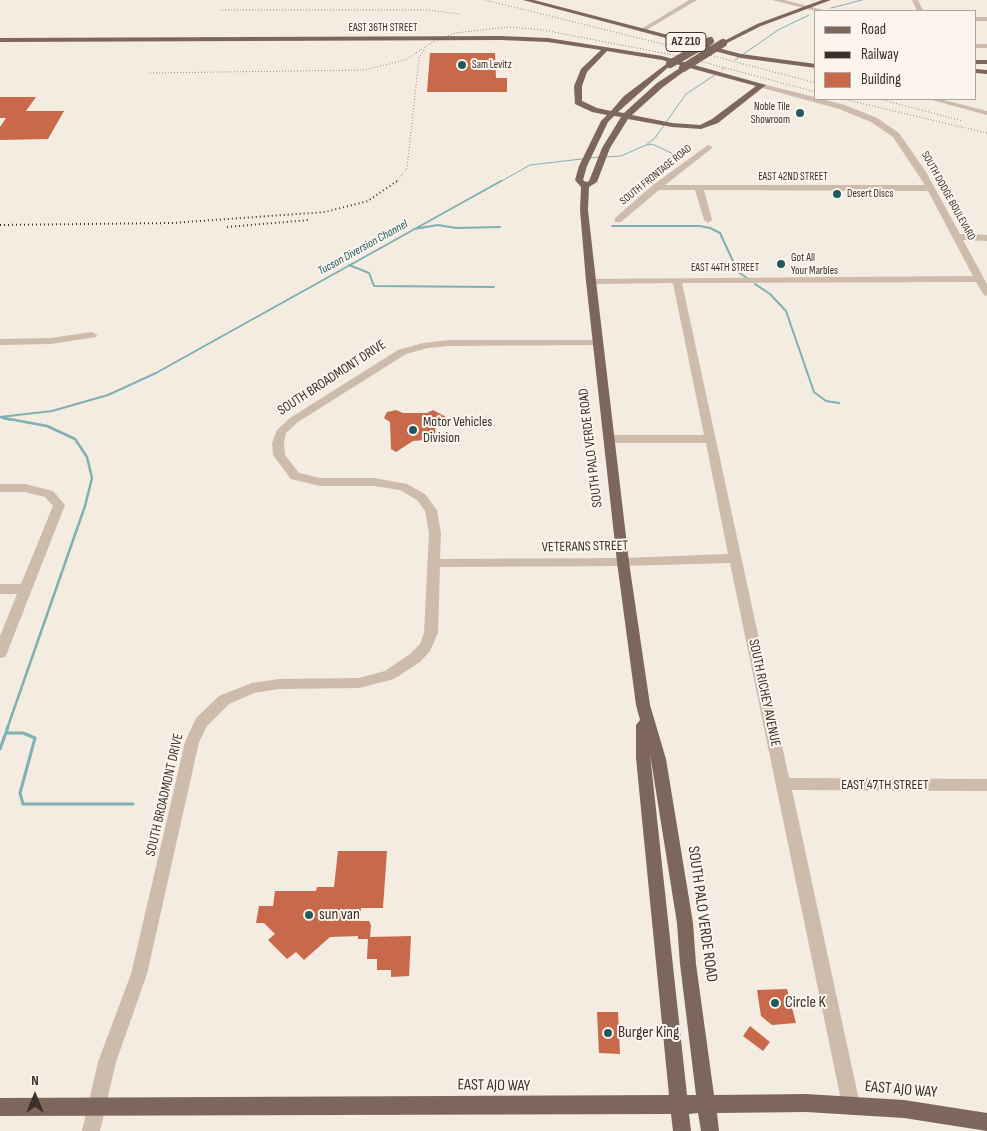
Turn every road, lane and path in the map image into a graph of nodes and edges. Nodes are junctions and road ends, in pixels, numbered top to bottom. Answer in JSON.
{"nodes":[{"id":1,"x":526,"y":0,"type":"edge"},
{"id":2,"x":545,"y":0,"type":"edge"},
{"id":3,"x":775,"y":0,"type":"edge"},
{"id":4,"x":811,"y":0,"type":"edge"},
{"id":5,"x":828,"y":0,"type":"edge"},
{"id":6,"x":691,"y":1,"type":"edge"},
{"id":7,"x":796,"y":5,"type":"junction"},
{"id":8,"x":806,"y":7,"type":"junction"},
{"id":9,"x":820,"y":10,"type":"edge"},
{"id":10,"x":644,"y":29,"type":"junction"},
{"id":11,"x":0,"y":40,"type":"edge"},
{"id":12,"x":607,"y":48,"type":"junction"},
{"id":13,"x":754,"y":56,"type":"junction"},
{"id":14,"x":814,"y":65,"type":"edge"},
{"id":15,"x":814,"y":65,"type":"edge"},
{"id":16,"x":762,"y":85,"type":"junction"},
{"id":17,"x":578,"y":92,"type":"junction"},
{"id":18,"x":627,"y":98,"type":"junction"},
{"id":19,"x":814,"y":99,"type":"edge"},
{"id":20,"x":817,"y":100,"type":"edge"},
{"id":21,"x":936,"y":100,"type":"edge"},
{"id":22,"x":611,"y":113,"type":"junction"},
{"id":23,"x":987,"y":113,"type":"edge"},
{"id":24,"x":626,"y":116,"type":"junction"},
{"id":25,"x":708,"y":148,"type":"dead end"},
{"id":26,"x":585,"y":186,"type":"junction"},
{"id":27,"x":656,"y":187,"type":"junction"},
{"id":28,"x":698,"y":187,"type":"junction"},
{"id":29,"x":930,"y":188,"type":"junction"},
{"id":30,"x":618,"y":220,"type":"dead end"},
{"id":31,"x":708,"y":220,"type":"dead end"},
{"id":32,"x":957,"y":237,"type":"junction"},
{"id":33,"x":987,"y":238,"type":"edge"},
{"id":34,"x":590,"y":281,"type":"junction"},
{"id":35,"x":677,"y":281,"type":"junction"},
{"id":36,"x":983,"y":282,"type":"edge"},
{"id":37,"x":987,"y":293,"type":"edge"},
{"id":38,"x":92,"y":335,"type":"dead end"},
{"id":39,"x":0,"y":342,"type":"edge"},
{"id":40,"x":598,"y":342,"type":"junction"},
{"id":41,"x":608,"y":439,"type":"junction"},
{"id":42,"x":710,"y":439,"type":"junction"},
{"id":43,"x":0,"y":488,"type":"edge"},
{"id":44,"x":736,"y":558,"type":"junction"},
{"id":45,"x":624,"y":562,"type":"junction"},
{"id":46,"x":434,"y":563,"type":"junction"},
{"id":47,"x":0,"y":589,"type":"edge"},
{"id":48,"x":25,"y":589,"type":"junction"},
{"id":49,"x":0,"y":654,"type":"edge"},
{"id":50,"x":643,"y":705,"type":"junction"},
{"id":51,"x":783,"y":784,"type":"junction"},
{"id":52,"x":987,"y":785,"type":"edge"},
{"id":53,"x":679,"y":1104,"type":"junction"},
{"id":54,"x":708,"y":1104,"type":"junction"},
{"id":55,"x":851,"y":1105,"type":"junction"},
{"id":56,"x":0,"y":1106,"type":"edge"},
{"id":57,"x":96,"y":1106,"type":"junction"},
{"id":58,"x":987,"y":1122,"type":"edge"},
{"id":59,"x":90,"y":1131,"type":"edge"},
{"id":60,"x":682,"y":1131,"type":"edge"},
{"id":61,"x":710,"y":1131,"type":"edge"}],
"edges":[{"from":1,"to":10,"type":"main road","number":"AZ 210"},
{"from":2,"to":10,"type":"main road","number":"AZ 210"},
{"from":3,"to":7,"type":"street"},
{"from":4,"to":7,"type":"main road","name":"SOUTH PALO VERDE ROAD"},
{"from":5,"to":8,"type":"main road"},
{"from":6,"to":10,"type":"street"},
{"from":7,"to":8,"type":"street"},
{"from":7,"to":18,"type":"main road","name":"SOUTH PALO VERDE ROAD","bridge":true},
{"from":8,"to":9,"type":"street"},
{"from":8,"to":24,"type":"main road","bridge":true},
{"from":10,"to":13,"type":"main road","number":"AZ 210"},
{"from":11,"to":12,"type":"main road","name":"EAST 36TH STREET"},
{"from":12,"to":16,"type":"main road","name":"EAST 36TH STREET"},
{"from":12,"to":17,"type":"main road"},
{"from":13,"to":14,"type":"main road","number":"AZ 210"},
{"from":13,"to":15,"type":"main road","number":"AZ 210"},
{"from":16,"to":19,"type":"street","name":"SOUTH DODGE BOULEVARD"},
{"from":16,"to":24,"type":"main road"},
{"from":17,"to":18,"type":"main road"},
{"from":17,"to":22,"type":"main road"},
{"from":18,"to":22,"type":"main road","name":"SOUTH PALO VERDE ROAD"},
{"from":20,"to":29,"type":"street","name":"SOUTH DODGE BOULEVARD"},
{"from":21,"to":23,"type":"street"},
{"from":22,"to":24,"type":"main road"},
{"from":22,"to":26,"type":"main road","name":"SOUTH PALO VERDE ROAD"},
{"from":24,"to":26,"type":"main road"},
{"from":25,"to":27,"type":"street","name":"SOUTH FRONTAGE ROAD"},
{"from":26,"to":34,"type":"main road","name":"SOUTH PALO VERDE ROAD"},
{"from":27,"to":28,"type":"street","name":"EAST 42ND STREET"},
{"from":27,"to":30,"type":"street","name":"SOUTH FRONTAGE ROAD"},
{"from":28,"to":29,"type":"street","name":"EAST 42ND STREET"},
{"from":28,"to":31,"type":"street"},
{"from":29,"to":32,"type":"street","name":"SOUTH DODGE BOULEVARD"},
{"from":32,"to":33,"type":"street"},
{"from":32,"to":36,"type":"street","name":"SOUTH DODGE BOULEVARD"},
{"from":34,"to":35,"type":"street","name":"EAST 44TH STREET"},
{"from":34,"to":40,"type":"main road","name":"SOUTH PALO VERDE ROAD"},
{"from":35,"to":36,"type":"street","name":"EAST 44TH STREET"},
{"from":35,"to":42,"type":"street","name":"SOUTH RICHEY AVENUE"},
{"from":36,"to":37,"type":"street","name":"SOUTH DODGE BOULEVARD"},
{"from":38,"to":39,"type":"street"},
{"from":40,"to":41,"type":"main road","name":"SOUTH PALO VERDE ROAD"},
{"from":40,"to":46,"type":"street","name":"SOUTH BROADMONT DRIVE"},
{"from":41,"to":42,"type":"street"},
{"from":41,"to":45,"type":"main road","name":"SOUTH PALO VERDE ROAD"},
{"from":42,"to":44,"type":"street","name":"SOUTH RICHEY AVENUE"},
{"from":43,"to":48,"type":"street"},
{"from":44,"to":45,"type":"street","name":"VETERANS STREET"},
{"from":44,"to":51,"type":"street","name":"SOUTH RICHEY AVENUE"},
{"from":45,"to":46,"type":"street","name":"VETERANS STREET"},
{"from":45,"to":50,"type":"main road","name":"SOUTH PALO VERDE ROAD"},
{"from":46,"to":57,"type":"street","name":"SOUTH BROADMONT DRIVE"},
{"from":47,"to":48,"type":"street"},
{"from":48,"to":49,"type":"street"},
{"from":50,"to":53,"type":"main road","name":"SOUTH PALO VERDE ROAD"},
{"from":50,"to":54,"type":"main road","name":"SOUTH PALO VERDE ROAD"},
{"from":51,"to":52,"type":"street","name":"EAST 47TH STREET"},
{"from":51,"to":55,"type":"street","name":"SOUTH RICHEY AVENUE"},
{"from":53,"to":54,"type":"main road","name":"EAST AJO WAY"},
{"from":53,"to":57,"type":"main road","name":"EAST AJO WAY"},
{"from":53,"to":60,"type":"main road","name":"SOUTH PALO VERDE ROAD"},
{"from":54,"to":55,"type":"main road","name":"EAST AJO WAY"},
{"from":54,"to":61,"type":"main road","name":"SOUTH PALO VERDE ROAD"},
{"from":55,"to":58,"type":"main road","name":"EAST AJO WAY"},
{"from":56,"to":57,"type":"main road","name":"EAST AJO WAY"},
{"from":57,"to":59,"type":"street","name":"SOUTH BROADMONT DRIVE"}]}
